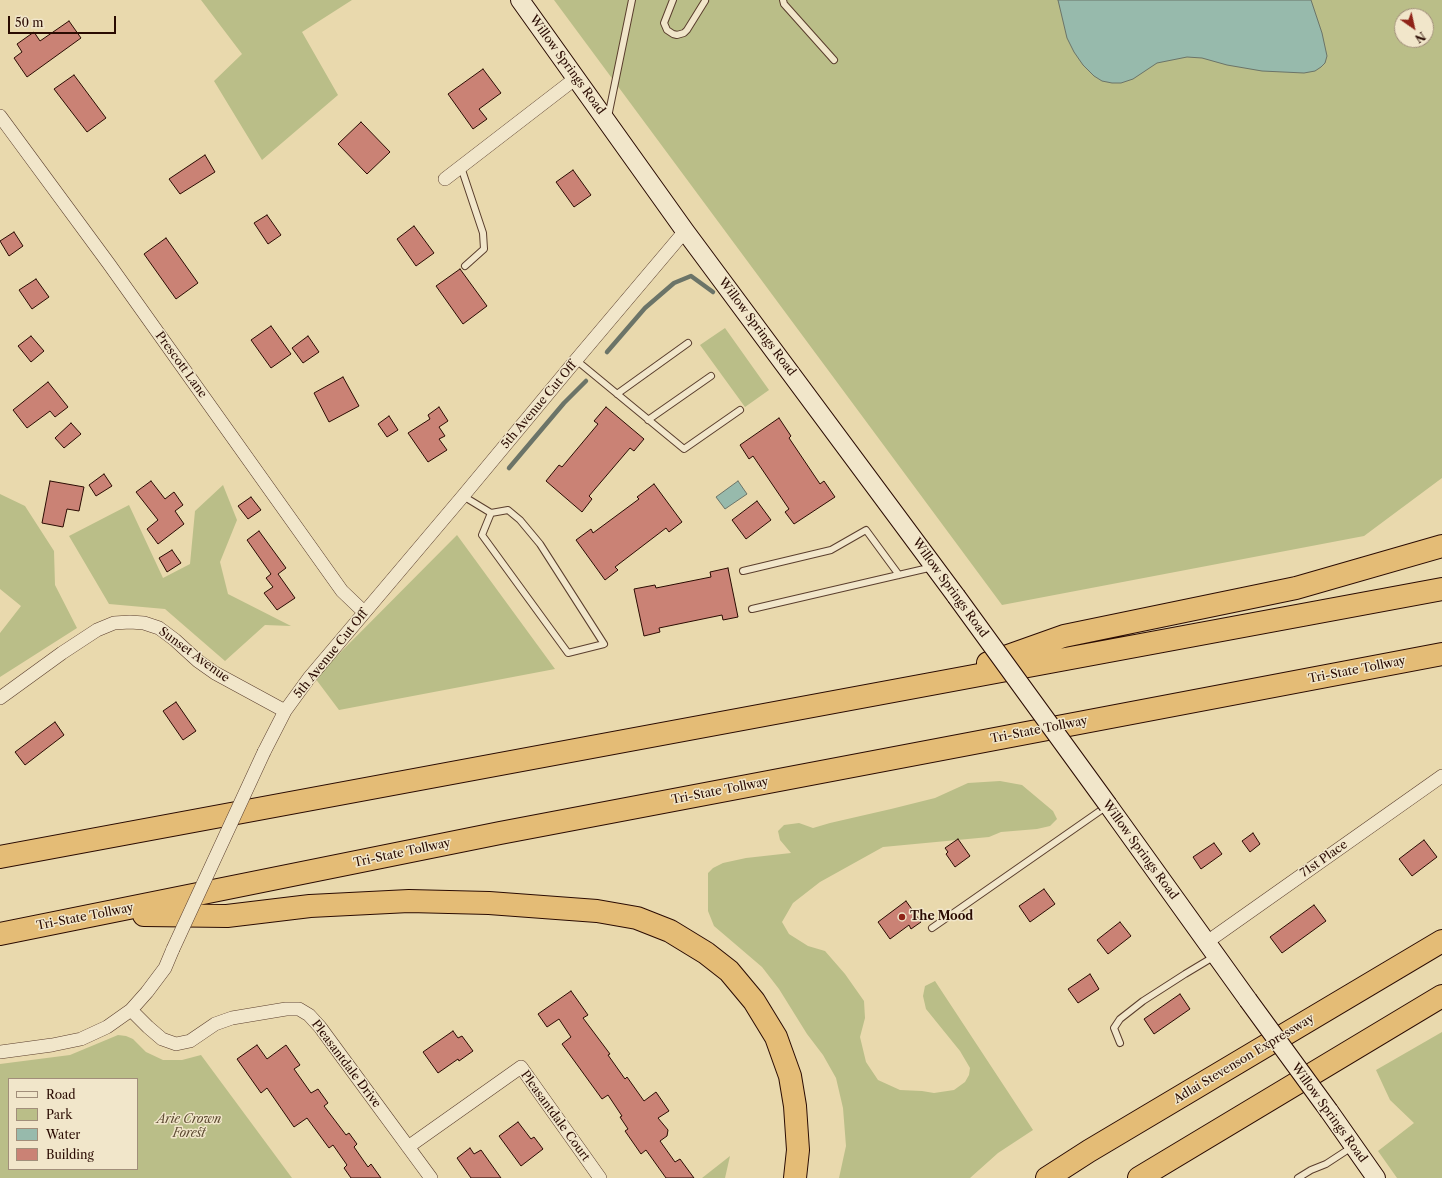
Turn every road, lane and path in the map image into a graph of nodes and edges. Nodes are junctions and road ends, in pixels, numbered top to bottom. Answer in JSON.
{"nodes":[{"id":1,"x":520,"y":0,"type":"edge"},
{"id":2,"x":632,"y":0,"type":"edge"},
{"id":3,"x":672,"y":0,"type":"edge"},
{"id":4,"x":705,"y":0,"type":"edge"},
{"id":5,"x":783,"y":0,"type":"edge"},
{"id":6,"x":834,"y":60,"type":"dead end"},
{"id":7,"x":576,"y":78,"type":"junction"},
{"id":8,"x":0,"y":116,"type":"edge"},
{"id":9,"x":607,"y":121,"type":"junction"},
{"id":10,"x":461,"y":167,"type":"junction"},
{"id":11,"x":445,"y":179,"type":"dead end"},
{"id":12,"x":685,"y":231,"type":"junction"},
{"id":13,"x":465,"y":266,"type":"dead end"},
{"id":14,"x":688,"y":343,"type":"dead end"},
{"id":15,"x":576,"y":360,"type":"junction"},
{"id":16,"x":711,"y":376,"type":"dead end"},
{"id":17,"x":617,"y":394,"type":"junction"},
{"id":18,"x":740,"y":410,"type":"dead end"},
{"id":19,"x":648,"y":420,"type":"junction"},
{"id":20,"x":463,"y":496,"type":"junction"},
{"id":21,"x":490,"y":514,"type":"junction"},
{"id":22,"x":1442,"y":546,"type":"edge"},
{"id":23,"x":934,"y":567,"type":"junction"},
{"id":24,"x":743,"y":571,"type":"dead end"},
{"id":25,"x":899,"y":575,"type":"junction"},
{"id":26,"x":1442,"y":589,"type":"edge"},
{"id":27,"x":752,"y":609,"type":"dead end"},
{"id":28,"x":364,"y":612,"type":"junction"},
{"id":29,"x":1442,"y":654,"type":"edge"},
{"id":30,"x":916,"y":688,"type":"junction"},
{"id":31,"x":0,"y":698,"type":"edge"},
{"id":32,"x":285,"y":711,"type":"junction"},
{"id":33,"x":1442,"y":776,"type":"edge"},
{"id":34,"x":1108,"y":805,"type":"junction"},
{"id":35,"x":0,"y":857,"type":"edge"},
{"id":36,"x":101,"y":914,"type":"junction"},
{"id":37,"x":932,"y":928,"type":"dead end"},
{"id":38,"x":0,"y":934,"type":"edge"},
{"id":39,"x":1442,"y":941,"type":"edge"},
{"id":40,"x":1212,"y":949,"type":"junction"},
{"id":41,"x":1442,"y":996,"type":"edge"},
{"id":42,"x":131,"y":1010,"type":"junction"},
{"id":43,"x":1120,"y":1043,"type":"dead end"},
{"id":44,"x":0,"y":1052,"type":"edge"},
{"id":45,"x":1353,"y":1146,"type":"junction"},
{"id":46,"x":408,"y":1147,"type":"junction"},
{"id":47,"x":430,"y":1178,"type":"edge"},
{"id":48,"x":600,"y":1178,"type":"edge"},
{"id":49,"x":795,"y":1178,"type":"edge"},
{"id":50,"x":1047,"y":1178,"type":"edge"},
{"id":51,"x":1139,"y":1178,"type":"edge"},
{"id":52,"x":1298,"y":1178,"type":"edge"},
{"id":53,"x":1376,"y":1178,"type":"edge"}],
"edges":[{"from":1,"to":7,"type":"main road","name":"Willow Springs Road"},
{"from":2,"to":9,"type":"lane"},
{"from":3,"to":4,"type":"lane"},
{"from":5,"to":6,"type":"lane"},
{"from":7,"to":9,"type":"main road","name":"Willow Springs Road"},
{"from":7,"to":10,"type":"street"},
{"from":8,"to":28,"type":"street","name":"Prescott Lane"},
{"from":9,"to":12,"type":"main road","name":"Willow Springs Road"},
{"from":10,"to":11,"type":"street"},
{"from":10,"to":13,"type":"lane"},
{"from":12,"to":15,"type":"street","name":"5th Avenue Cut Off"},
{"from":12,"to":23,"type":"main road","name":"Willow Springs Road"},
{"from":14,"to":17,"type":"lane"},
{"from":15,"to":17,"type":"lane"},
{"from":15,"to":20,"type":"street","name":"5th Avenue Cut Off"},
{"from":16,"to":19,"type":"lane"},
{"from":17,"to":19,"type":"lane"},
{"from":18,"to":19,"type":"lane"},
{"from":20,"to":21,"type":"lane"},
{"from":20,"to":28,"type":"street","name":"5th Avenue Cut Off"},
{"from":21,"to":21,"type":"lane"},
{"from":22,"to":30,"type":"highway"},
{"from":23,"to":25,"type":"lane"},
{"from":23,"to":34,"type":"main road","name":"Willow Springs Road","bridge":true},
{"from":24,"to":25,"type":"lane"},
{"from":25,"to":27,"type":"lane"},
{"from":26,"to":30,"type":"highway"},
{"from":28,"to":32,"type":"street","name":"5th Avenue Cut Off"},
{"from":29,"to":36,"type":"highway","name":"Tri-State Tollway"},
{"from":30,"to":35,"type":"highway"},
{"from":31,"to":32,"type":"street","name":"Sunset Avenue"},
{"from":32,"to":42,"type":"street","name":"5th Avenue Cut Off","bridge":true},
{"from":33,"to":40,"type":"street","name":"71st Place"},
{"from":34,"to":37,"type":"lane"},
{"from":34,"to":40,"type":"main road","name":"Willow Springs Road"},
{"from":36,"to":38,"type":"highway","name":"Tri-State Tollway"},
{"from":36,"to":49,"type":"highway"},
{"from":39,"to":50,"type":"highway","name":"Adlai Stevenson Expressway"},
{"from":40,"to":43,"type":"lane"},
{"from":40,"to":45,"type":"main road","name":"Willow Springs Road","bridge":true},
{"from":41,"to":51,"type":"highway"},
{"from":42,"to":44,"type":"street","name":"5th Avenue Cut Off"},
{"from":42,"to":46,"type":"street","name":"Pleasantdale Drive"},
{"from":45,"to":52,"type":"lane"},
{"from":45,"to":53,"type":"main road","name":"Willow Springs Road"},
{"from":46,"to":47,"type":"street","name":"Pleasantdale Drive"},
{"from":46,"to":48,"type":"street","name":"Pleasantdale Court"}]}
